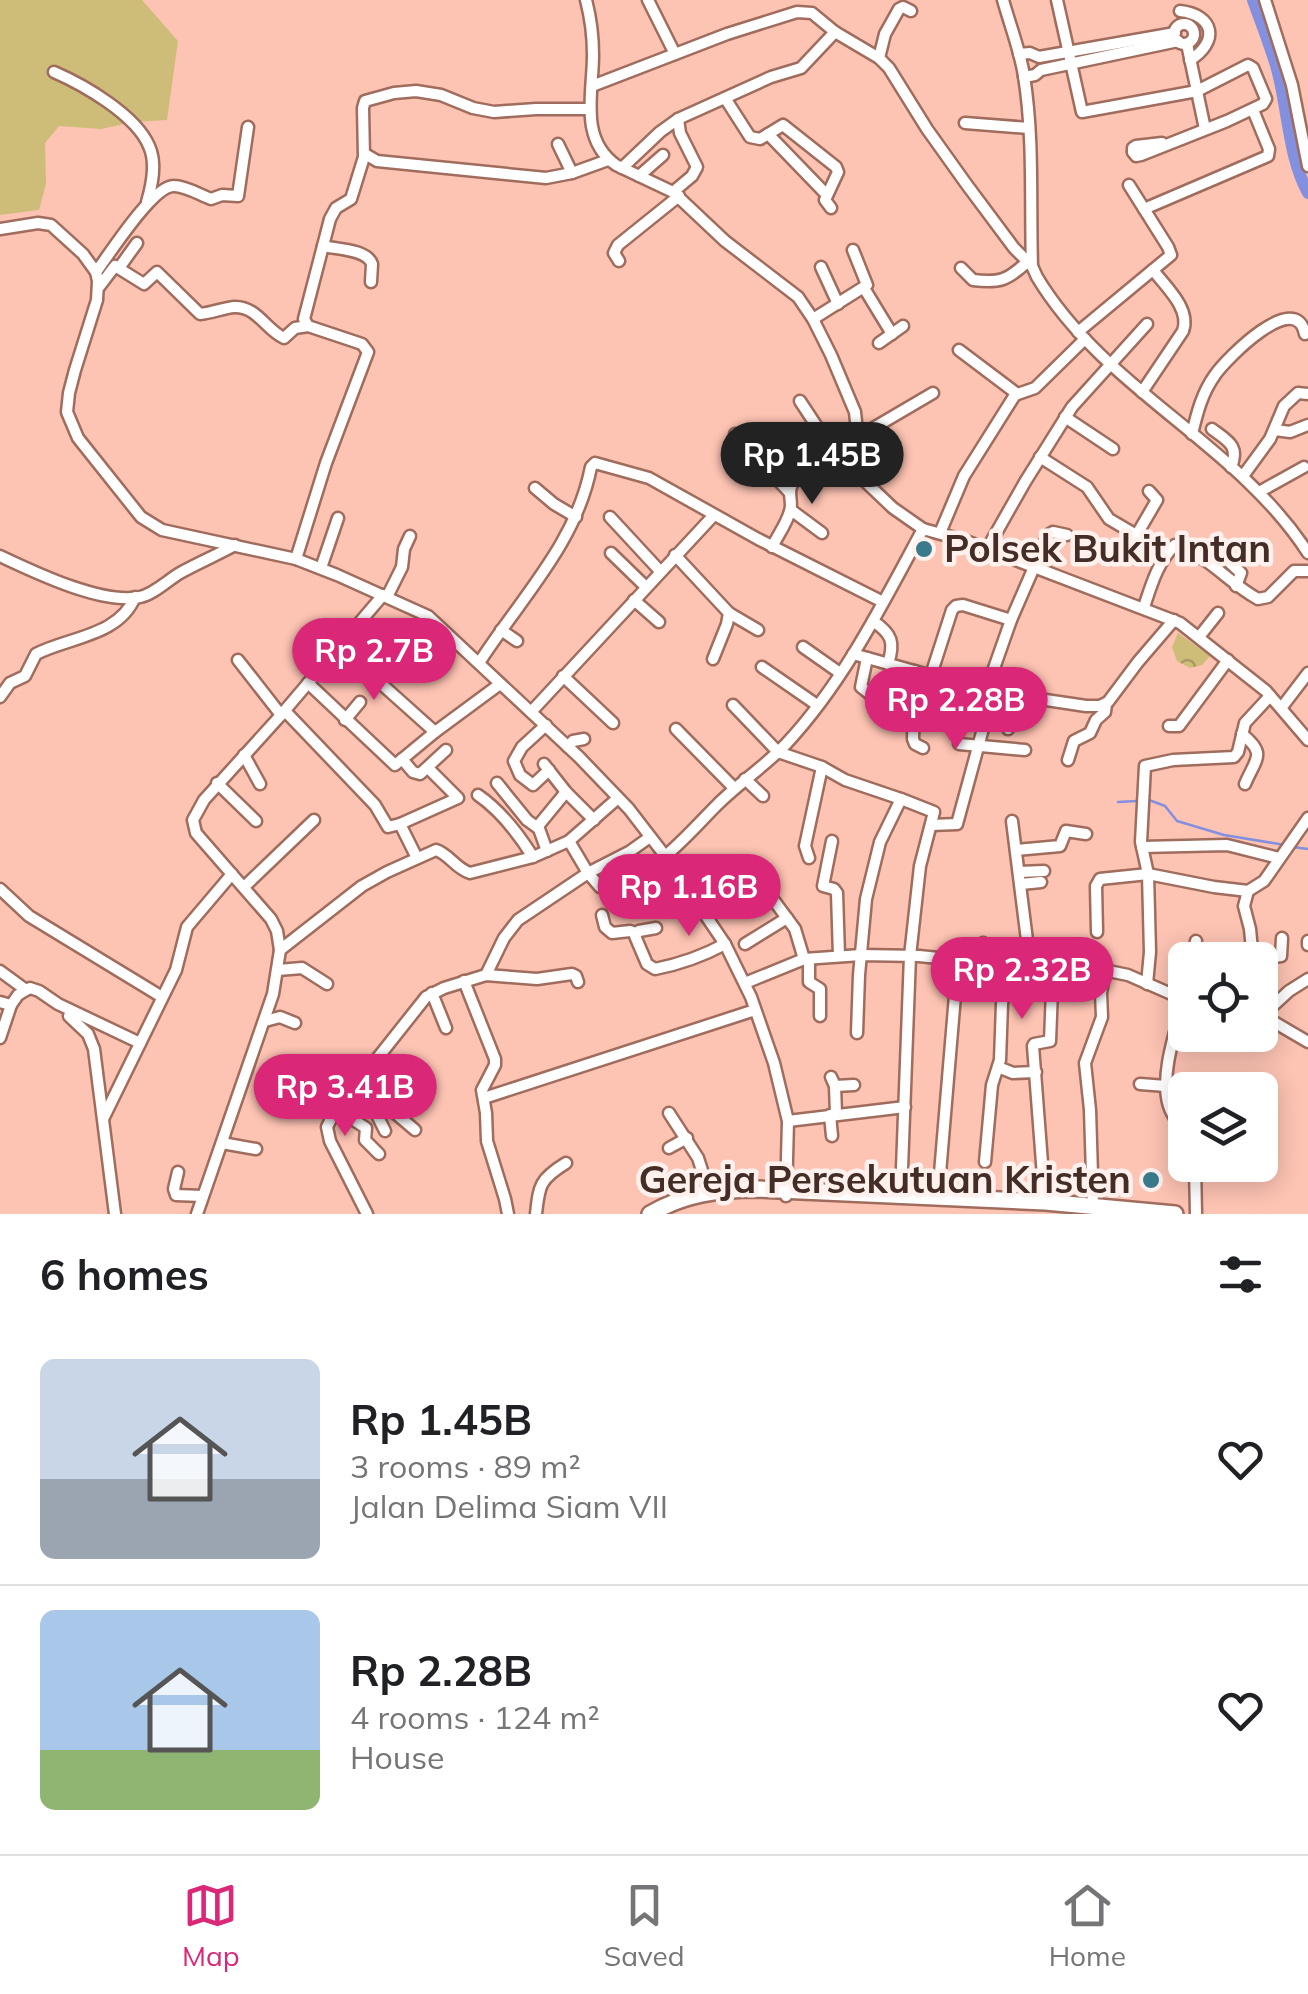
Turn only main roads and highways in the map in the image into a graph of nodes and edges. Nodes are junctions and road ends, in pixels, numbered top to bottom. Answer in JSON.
{"nodes":[{"id":1,"x":786,"y":1193,"type":"junction"},
{"id":2,"x":1094,"y":1210,"type":"edge"},
{"id":3,"x":1114,"y":1211,"type":"edge"},
{"id":4,"x":650,"y":1214,"type":"edge"},
{"id":5,"x":666,"y":1214,"type":"edge"},
{"id":6,"x":1175,"y":1214,"type":"edge"}],
"edges":[{"from":1,"to":2,"type":"highway"},
{"from":1,"to":2,"type":"highway"},
{"from":1,"to":4,"type":"highway"},
{"from":1,"to":5,"type":"highway"},
{"from":2,"to":3,"type":"highway"},
{"from":3,"to":6,"type":"highway"}]}
